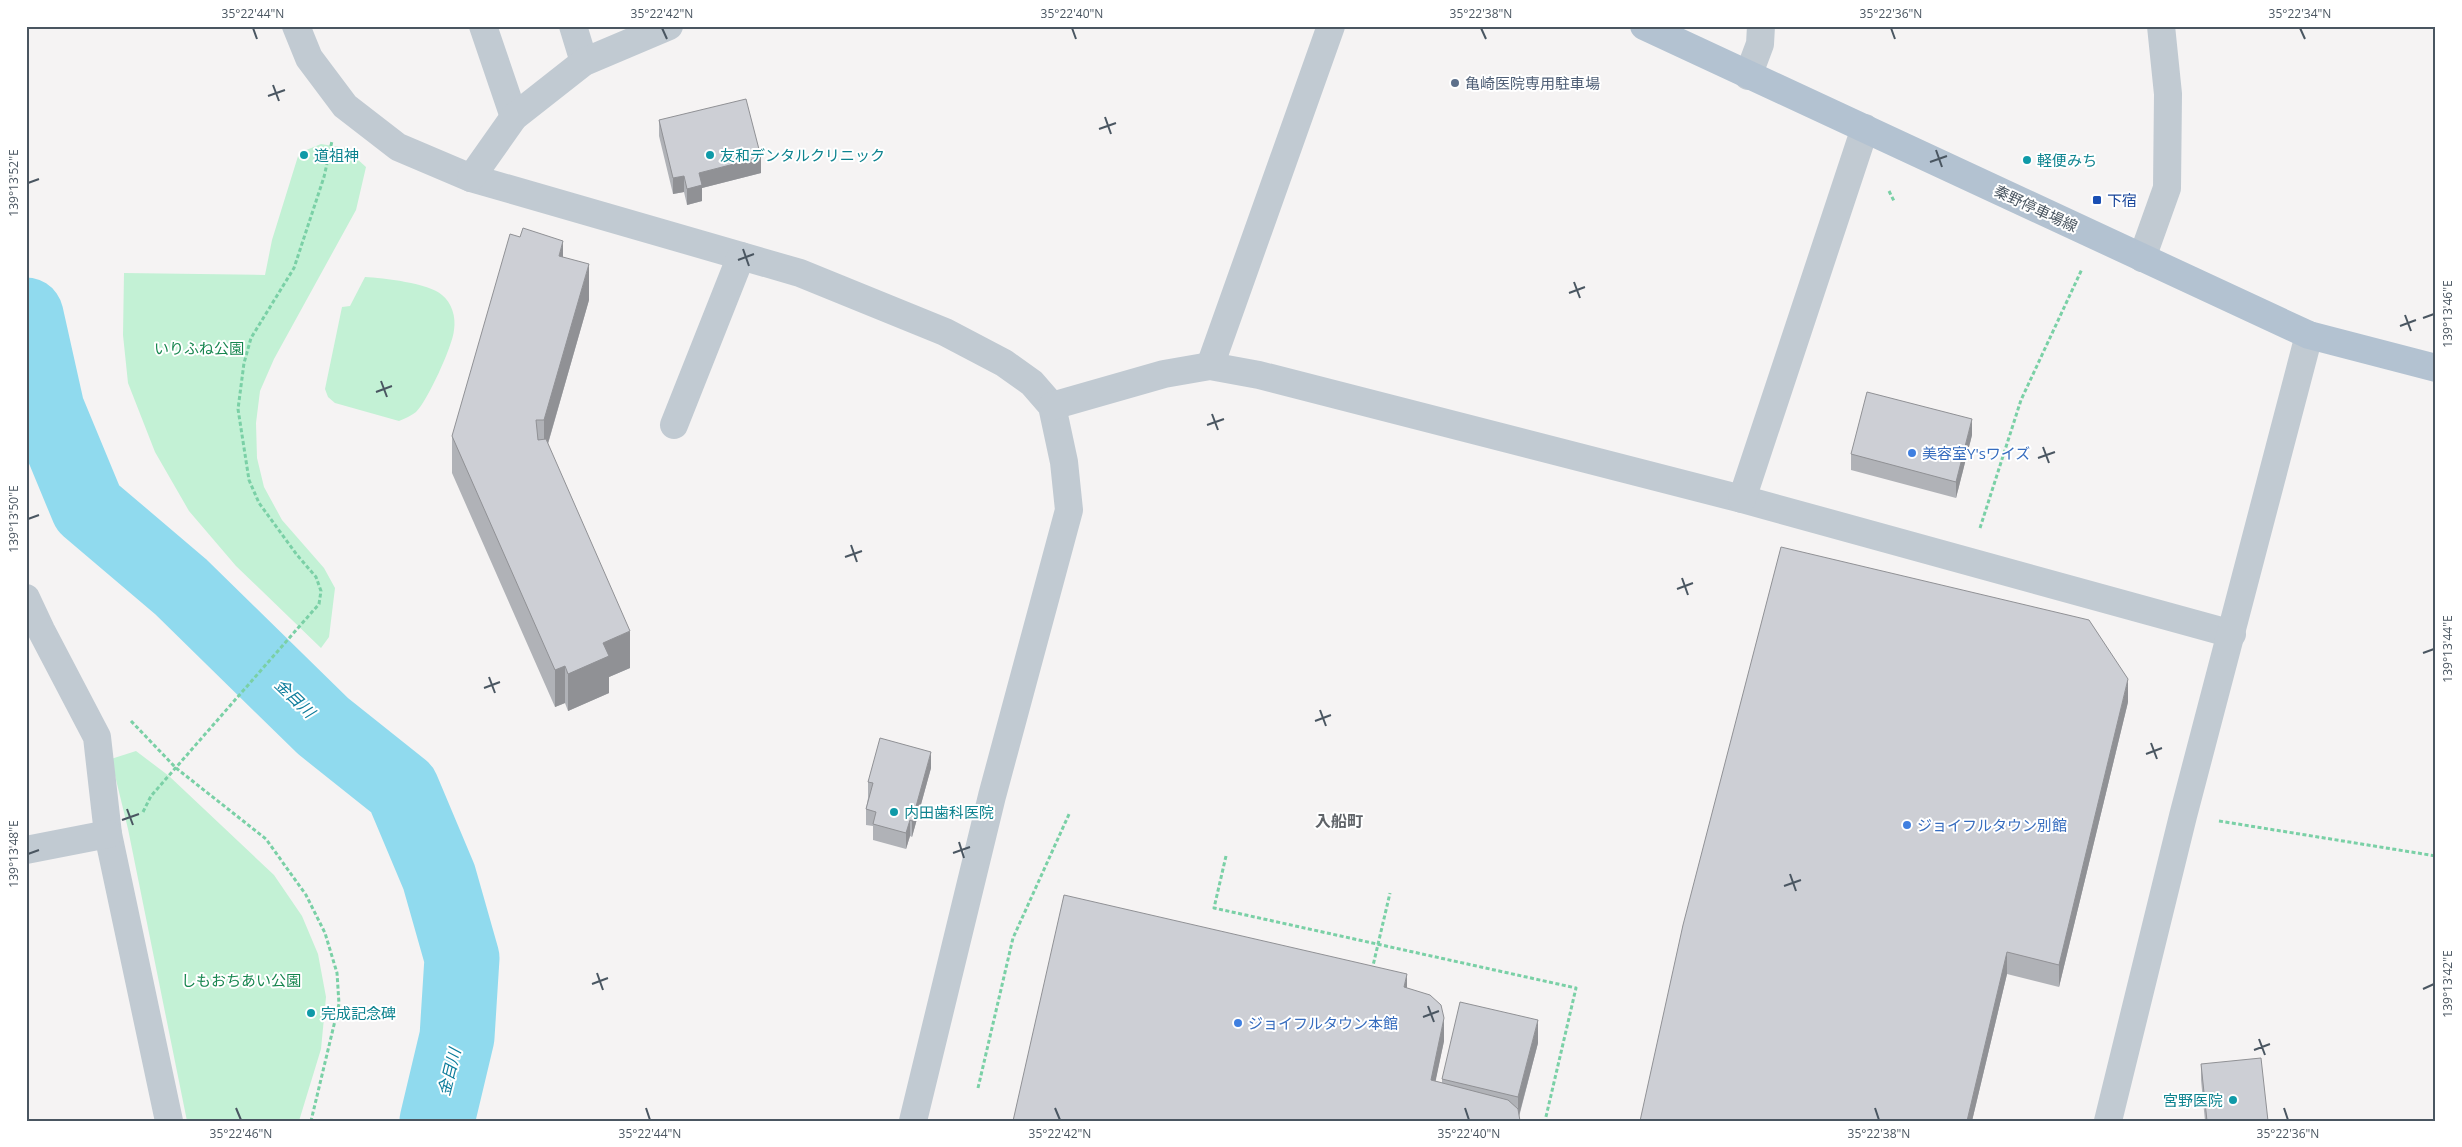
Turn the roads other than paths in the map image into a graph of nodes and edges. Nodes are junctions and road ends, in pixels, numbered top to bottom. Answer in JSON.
{"nodes":[{"id":1,"x":296,"y":26,"type":"edge"},
{"id":2,"x":483,"y":26,"type":"edge"},
{"id":3,"x":573,"y":26,"type":"edge"},
{"id":4,"x":669,"y":26,"type":"edge"},
{"id":5,"x":1331,"y":26,"type":"edge"},
{"id":6,"x":1644,"y":26,"type":"edge"},
{"id":7,"x":1761,"y":26,"type":"edge"},
{"id":8,"x":2161,"y":26,"type":"edge"},
{"id":9,"x":584,"y":62,"type":"junction"},
{"id":10,"x":1748,"y":76,"type":"junction"},
{"id":11,"x":514,"y":117,"type":"junction"},
{"id":12,"x":1865,"y":128,"type":"junction"},
{"id":13,"x":471,"y":178,"type":"junction"},
{"id":14,"x":741,"y":256,"type":"junction"},
{"id":15,"x":2142,"y":258,"type":"junction"},
{"id":16,"x":2309,"y":336,"type":"junction"},
{"id":17,"x":1210,"y":366,"type":"junction"},
{"id":18,"x":2436,"y":368,"type":"edge"},
{"id":19,"x":1052,"y":406,"type":"junction"},
{"id":20,"x":674,"y":425,"type":"dead end"},
{"id":21,"x":1742,"y":499,"type":"junction"},
{"id":22,"x":26,"y":598,"type":"edge"},
{"id":23,"x":2232,"y":634,"type":"junction"},
{"id":24,"x":108,"y":834,"type":"junction"},
{"id":25,"x":26,"y":850,"type":"edge"},
{"id":26,"x":168,"y":1121,"type":"edge"},
{"id":27,"x":913,"y":1121,"type":"edge"},
{"id":28,"x":2108,"y":1121,"type":"edge"}],
"edges":[{"from":1,"to":13,"type":"street"},
{"from":2,"to":11,"type":"street"},
{"from":3,"to":9,"type":"street"},
{"from":4,"to":9,"type":"street"},
{"from":5,"to":17,"type":"street"},
{"from":6,"to":10,"type":"main road","name":"秦野停車場線"},
{"from":7,"to":10,"type":"street"},
{"from":8,"to":15,"type":"street"},
{"from":9,"to":11,"type":"street"},
{"from":10,"to":12,"type":"main road","name":"秦野停車場線"},
{"from":11,"to":13,"type":"street"},
{"from":12,"to":15,"type":"main road","name":"秦野停車場線"},
{"from":12,"to":21,"type":"street"},
{"from":13,"to":14,"type":"street"},
{"from":14,"to":19,"type":"street"},
{"from":14,"to":20,"type":"street"},
{"from":15,"to":16,"type":"main road","name":"秦野停車場線"},
{"from":16,"to":18,"type":"main road","name":"秦野停車場線"},
{"from":16,"to":23,"type":"street"},
{"from":17,"to":19,"type":"street"},
{"from":17,"to":21,"type":"street"},
{"from":19,"to":27,"type":"street"},
{"from":21,"to":23,"type":"street"},
{"from":22,"to":24,"type":"street"},
{"from":23,"to":28,"type":"street"},
{"from":24,"to":25,"type":"street"},
{"from":24,"to":26,"type":"street"}]}
